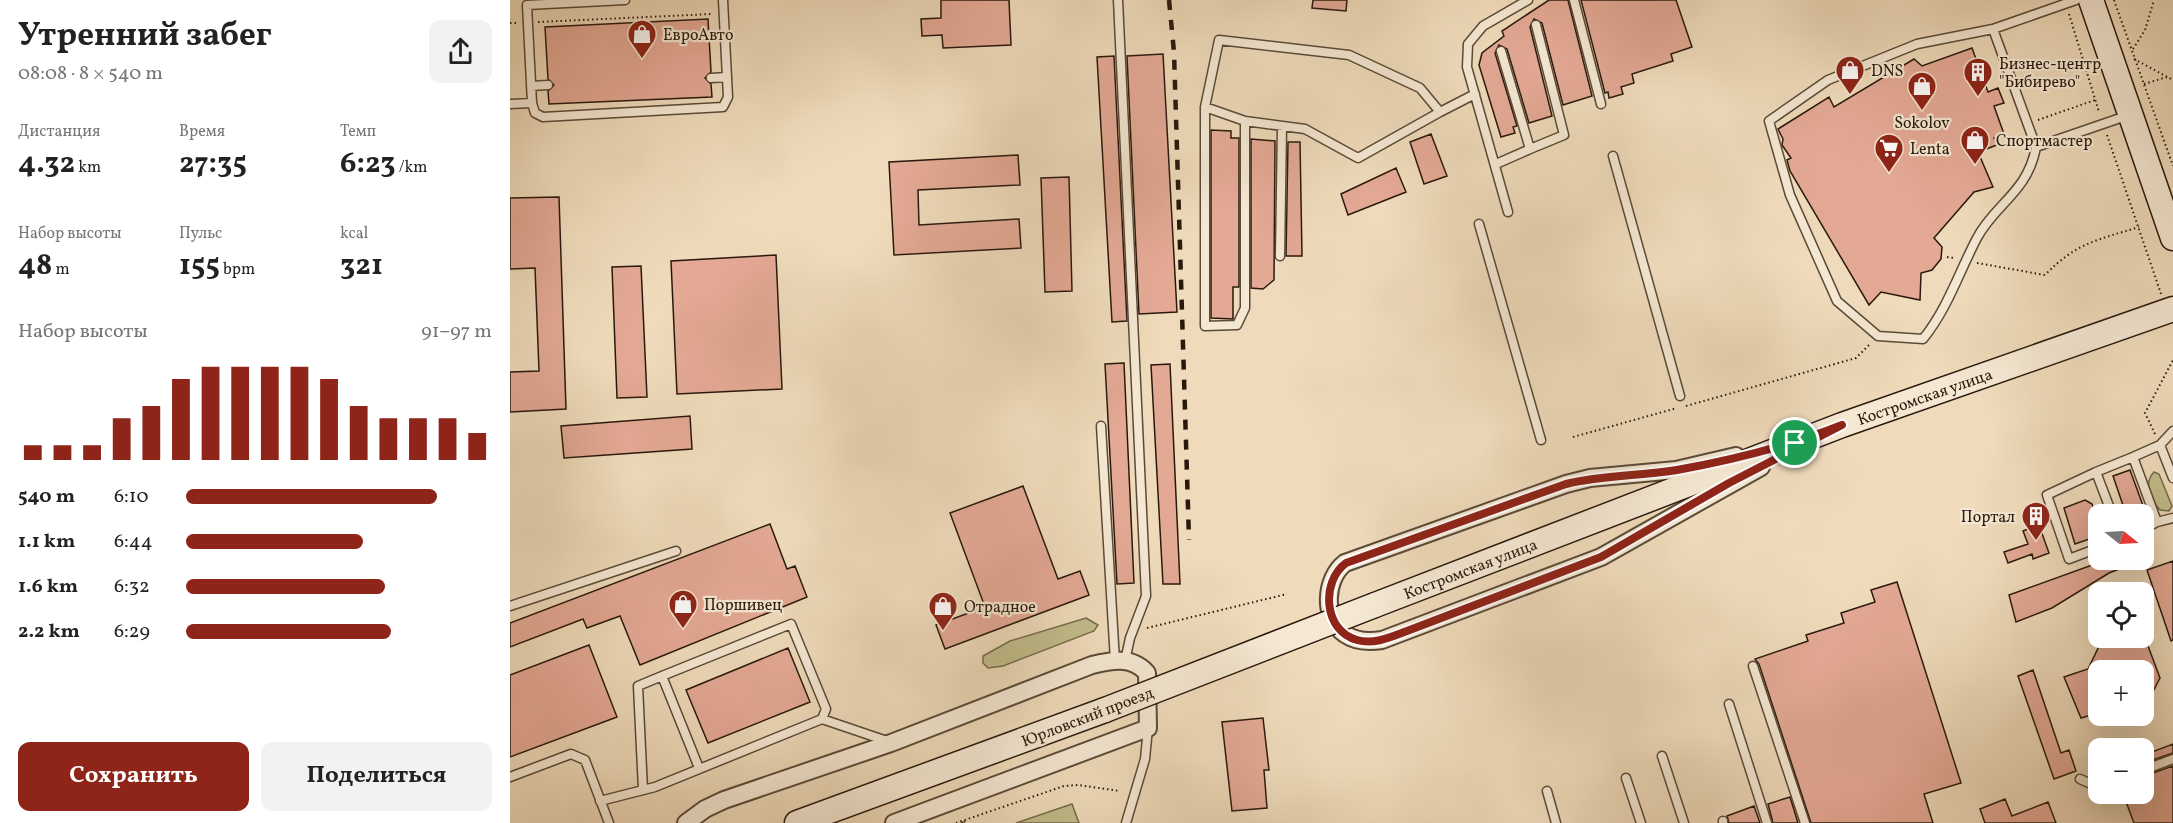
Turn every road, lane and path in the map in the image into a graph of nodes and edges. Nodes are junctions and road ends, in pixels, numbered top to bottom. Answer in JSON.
{"nodes":[{"id":1,"x":625,"y":0,"type":"edge"},
{"id":2,"x":723,"y":0,"type":"edge"},
{"id":3,"x":1118,"y":0,"type":"edge"},
{"id":4,"x":1528,"y":0,"type":"edge"},
{"id":5,"x":1574,"y":0,"type":"edge"},
{"id":6,"x":2076,"y":0,"type":"edge"},
{"id":7,"x":2091,"y":0,"type":"edge"},
{"id":8,"x":2114,"y":0,"type":"edge"},
{"id":9,"x":2154,"y":0,"type":"edge"},
{"id":10,"x":2066,"y":3,"type":"junction"},
{"id":11,"x":724,"y":13,"type":"junction"},
{"id":12,"x":528,"y":23,"type":"junction"},
{"id":13,"x":510,"y":24,"type":"edge"},
{"id":14,"x":1536,"y":25,"type":"dead end"},
{"id":15,"x":1993,"y":28,"type":"junction"},
{"id":16,"x":1501,"y":51,"type":"dead end"},
{"id":17,"x":2132,"y":51,"type":"junction"},
{"id":18,"x":2134,"y":59,"type":"junction"},
{"id":19,"x":727,"y":77,"type":"junction"},
{"id":20,"x":2168,"y":77,"type":"junction"},
{"id":21,"x":711,"y":78,"type":"dead end"},
{"id":22,"x":2173,"y":80,"type":"edge"},
{"id":23,"x":2144,"y":84,"type":"junction"},
{"id":24,"x":548,"y":85,"type":"dead end"},
{"id":25,"x":531,"y":86,"type":"junction"},
{"id":26,"x":1475,"y":94,"type":"junction"},
{"id":27,"x":2095,"y":100,"type":"junction"},
{"id":28,"x":532,"y":103,"type":"junction"},
{"id":29,"x":510,"y":104,"type":"edge"},
{"id":30,"x":1601,"y":104,"type":"dead end"},
{"id":31,"x":1205,"y":107,"type":"junction"},
{"id":32,"x":1440,"y":112,"type":"junction"},
{"id":33,"x":2129,"y":114,"type":"junction"},
{"id":34,"x":1245,"y":121,"type":"junction"},
{"id":35,"x":2103,"y":123,"type":"junction"},
{"id":36,"x":2028,"y":124,"type":"junction"},
{"id":37,"x":1282,"y":126,"type":"junction"},
{"id":38,"x":2036,"y":147,"type":"junction"},
{"id":39,"x":1530,"y":149,"type":"junction"},
{"id":40,"x":1613,"y":156,"type":"dead end"},
{"id":41,"x":1496,"y":164,"type":"junction"},
{"id":42,"x":2173,"y":166,"type":"edge"},
{"id":43,"x":1508,"y":212,"type":"dead end"},
{"id":44,"x":1479,"y":224,"type":"dead end"},
{"id":45,"x":2139,"y":227,"type":"junction"},
{"id":46,"x":2173,"y":238,"type":"edge"},
{"id":47,"x":1280,"y":256,"type":"dead end"},
{"id":48,"x":1947,"y":256,"type":"dead end"},
{"id":49,"x":1966,"y":261,"type":"junction"},
{"id":50,"x":2169,"y":310,"type":"edge"},
{"id":51,"x":1878,"y":336,"type":"junction"},
{"id":52,"x":2173,"y":360,"type":"edge"},
{"id":53,"x":1680,"y":396,"type":"dead end"},
{"id":54,"x":1842,"y":425,"type":"junction"},
{"id":55,"x":1101,"y":426,"type":"dead end"},
{"id":56,"x":2173,"y":431,"type":"edge"},
{"id":57,"x":1573,"y":437,"type":"dead end"},
{"id":58,"x":1540,"y":440,"type":"dead end"},
{"id":59,"x":1795,"y":443,"type":"junction"},
{"id":60,"x":2160,"y":445,"type":"junction"},
{"id":61,"x":2133,"y":457,"type":"junction"},
{"id":62,"x":2096,"y":472,"type":"junction"},
{"id":63,"x":2173,"y":478,"type":"edge"},
{"id":64,"x":2108,"y":504,"type":"edge"},
{"id":65,"x":2173,"y":518,"type":"edge"},
{"id":66,"x":2157,"y":522,"type":"junction"},
{"id":67,"x":2154,"y":524,"type":"edge"},
{"id":68,"x":676,"y":551,"type":"dead end"},
{"id":69,"x":2088,"y":552,"type":"edge"},
{"id":70,"x":1287,"y":594,"type":"dead end"},
{"id":71,"x":1375,"y":605,"type":"joint"},
{"id":72,"x":510,"y":606,"type":"edge"},
{"id":73,"x":1145,"y":628,"type":"dead end"},
{"id":74,"x":1120,"y":661,"type":"junction"},
{"id":75,"x":1753,"y":666,"type":"dead end"},
{"id":76,"x":662,"y":676,"type":"junction"},
{"id":77,"x":1729,"y":704,"type":"dead end"},
{"id":78,"x":822,"y":719,"type":"junction"},
{"id":79,"x":1148,"y":728,"type":"junction"},
{"id":80,"x":891,"y":743,"type":"junction"},
{"id":81,"x":1662,"y":756,"type":"dead end"},
{"id":82,"x":2173,"y":759,"type":"edge"},
{"id":83,"x":2154,"y":766,"type":"edge"},
{"id":84,"x":699,"y":768,"type":"junction"},
{"id":85,"x":510,"y":777,"type":"edge"},
{"id":86,"x":1626,"y":778,"type":"dead end"},
{"id":87,"x":2079,"y":779,"type":"dead end"},
{"id":88,"x":2088,"y":783,"type":"edge"},
{"id":89,"x":643,"y":790,"type":"junction"},
{"id":90,"x":1120,"y":791,"type":"dead end"},
{"id":91,"x":1546,"y":791,"type":"dead end"},
{"id":92,"x":600,"y":801,"type":"junction"},
{"id":93,"x":964,"y":822,"type":"edge"},
{"id":94,"x":609,"y":823,"type":"edge"},
{"id":95,"x":686,"y":823,"type":"edge"},
{"id":96,"x":797,"y":823,"type":"edge"},
{"id":97,"x":894,"y":823,"type":"edge"},
{"id":98,"x":956,"y":823,"type":"edge"},
{"id":99,"x":1126,"y":823,"type":"edge"},
{"id":100,"x":1556,"y":823,"type":"edge"},
{"id":101,"x":1641,"y":823,"type":"edge"},
{"id":102,"x":1684,"y":823,"type":"edge"},
{"id":103,"x":1767,"y":823,"type":"edge"},
{"id":104,"x":1805,"y":823,"type":"edge"}],
"edges":[{"from":1,"to":12,"type":"lane"},
{"from":2,"to":11,"type":"lane"},
{"from":3,"to":74,"type":"lane"},
{"from":4,"to":26,"type":"lane"},
{"from":5,"to":30,"type":"lane"},
{"from":6,"to":10,"type":"lane"},
{"from":7,"to":33,"type":"main road"},
{"from":8,"to":17,"type":"path"},
{"from":9,"to":17,"type":"path"},
{"from":10,"to":15,"type":"lane"},
{"from":10,"to":27,"type":"path"},
{"from":11,"to":12,"type":"path"},
{"from":11,"to":19,"type":"lane"},
{"from":12,"to":13,"type":"path"},
{"from":12,"to":25,"type":"lane"},
{"from":14,"to":39,"type":"lane"},
{"from":15,"to":36,"type":"lane"},
{"from":15,"to":51,"type":"lane"},
{"from":16,"to":39,"type":"lane"},
{"from":17,"to":18,"type":"path"},
{"from":18,"to":20,"type":"path"},
{"from":18,"to":23,"type":"path"},
{"from":19,"to":21,"type":"lane"},
{"from":19,"to":28,"type":"lane"},
{"from":20,"to":22,"type":"path"},
{"from":20,"to":23,"type":"path"},
{"from":23,"to":42,"type":"path"},
{"from":24,"to":25,"type":"lane"},
{"from":25,"to":28,"type":"lane"},
{"from":26,"to":32,"type":"lane"},
{"from":26,"to":41,"type":"lane"},
{"from":27,"to":35,"type":"path"},
{"from":27,"to":36,"type":"path"},
{"from":28,"to":29,"type":"lane"},
{"from":31,"to":32,"type":"lane"},
{"from":31,"to":34,"type":"lane"},
{"from":31,"to":34,"type":"lane"},
{"from":32,"to":37,"type":"lane"},
{"from":33,"to":35,"type":"lane"},
{"from":33,"to":46,"type":"main road"},
{"from":34,"to":37,"type":"lane"},
{"from":35,"to":38,"type":"lane"},
{"from":35,"to":45,"type":"path"},
{"from":36,"to":38,"type":"lane"},
{"from":37,"to":47,"type":"lane"},
{"from":38,"to":49,"type":"lane"},
{"from":39,"to":41,"type":"lane"},
{"from":40,"to":53,"type":"lane"},
{"from":41,"to":43,"type":"lane"},
{"from":44,"to":58,"type":"lane"},
{"from":45,"to":49,"type":"path"},
{"from":45,"to":50,"type":"path"},
{"from":48,"to":49,"type":"path"},
{"from":49,"to":51,"type":"lane"},
{"from":50,"to":54,"type":"main road","name":"Костромская улица"},
{"from":51,"to":57,"type":"path"},
{"from":52,"to":60,"type":"path"},
{"from":54,"to":59,"type":"main road","name":"Костромская улица"},
{"from":54,"to":59,"type":"street"},
{"from":55,"to":74,"type":"lane"},
{"from":56,"to":60,"type":"lane"},
{"from":59,"to":71,"type":"main road","name":"Костромская улица"},
{"from":60,"to":61,"type":"lane"},
{"from":60,"to":63,"type":"lane"},
{"from":61,"to":62,"type":"lane"},
{"from":61,"to":66,"type":"lane"},
{"from":62,"to":64,"type":"lane"},
{"from":62,"to":69,"type":"lane"},
{"from":65,"to":66,"type":"lane"},
{"from":66,"to":67,"type":"lane"},
{"from":68,"to":72,"type":"lane"},
{"from":70,"to":73,"type":"path"},
{"from":71,"to":96,"type":"main road","name":"Юрловский проезд","bridge":true},
{"from":74,"to":79,"type":"street"},
{"from":74,"to":80,"type":"street"},
{"from":75,"to":104,"type":"lane"},
{"from":76,"to":78,"type":"lane"},
{"from":76,"to":84,"type":"lane"},
{"from":76,"to":89,"type":"lane"},
{"from":77,"to":103,"type":"lane"},
{"from":78,"to":80,"type":"lane"},
{"from":78,"to":84,"type":"lane"},
{"from":79,"to":97,"type":"street"},
{"from":79,"to":99,"type":"lane"},
{"from":80,"to":95,"type":"street"},
{"from":81,"to":102,"type":"lane"},
{"from":82,"to":83,"type":"lane"},
{"from":84,"to":89,"type":"lane"},
{"from":85,"to":92,"type":"lane"},
{"from":86,"to":101,"type":"lane"},
{"from":87,"to":88,"type":"lane"},
{"from":89,"to":92,"type":"lane"},
{"from":90,"to":93,"type":"path"},
{"from":91,"to":100,"type":"lane"},
{"from":92,"to":94,"type":"lane"},
{"from":93,"to":98,"type":"path"}]}
